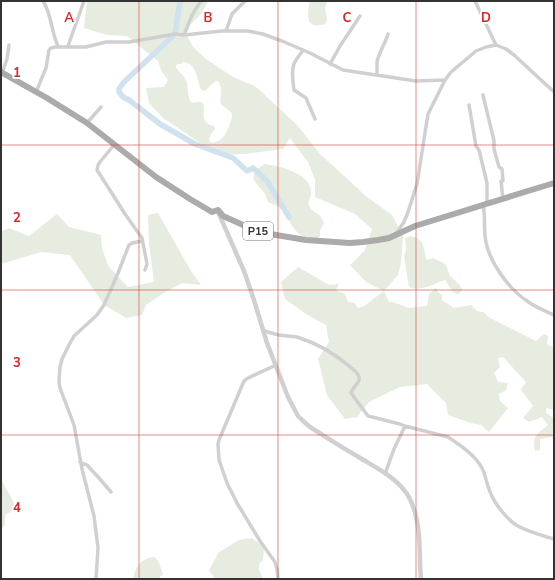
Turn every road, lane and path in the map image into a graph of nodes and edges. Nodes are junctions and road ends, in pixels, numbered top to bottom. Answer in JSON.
{"nodes":[{"id":1,"x":43,"y":1,"type":"edge"},
{"id":2,"x":84,"y":1,"type":"edge"},
{"id":3,"x":201,"y":1,"type":"edge"},
{"id":4,"x":245,"y":1,"type":"edge"},
{"id":5,"x":475,"y":1,"type":"edge"},
{"id":6,"x":360,"y":16,"type":"dead end"},
{"id":7,"x":226,"y":31,"type":"junction"},
{"id":8,"x":388,"y":34,"type":"dead end"},
{"id":9,"x":184,"y":35,"type":"junction"},
{"id":10,"x":9,"y":45,"type":"dead end"},
{"id":11,"x":496,"y":45,"type":"junction"},
{"id":12,"x":58,"y":46,"type":"junction"},
{"id":13,"x":68,"y":46,"type":"junction"},
{"id":14,"x":303,"y":50,"type":"junction"},
{"id":15,"x":330,"y":64,"type":"junction"},
{"id":16,"x":1,"y":73,"type":"edge"},
{"id":17,"x":376,"y":75,"type":"junction"},
{"id":18,"x":445,"y":80,"type":"junction"},
{"id":19,"x":36,"y":92,"type":"junction"},
{"id":20,"x":554,"y":92,"type":"edge"},
{"id":21,"x":483,"y":95,"type":"dead end"},
{"id":22,"x":469,"y":105,"type":"dead end"},
{"id":23,"x":101,"y":107,"type":"dead end"},
{"id":24,"x":315,"y":119,"type":"dead end"},
{"id":25,"x":88,"y":123,"type":"junction"},
{"id":26,"x":114,"y":145,"type":"junction"},
{"id":27,"x":554,"y":183,"type":"edge"},
{"id":28,"x":503,"y":199,"type":"junction"},
{"id":29,"x":485,"y":205,"type":"junction"},
{"id":30,"x":218,"y":210,"type":"junction"},
{"id":31,"x":395,"y":235,"type":"junction"},
{"id":32,"x":142,"y":241,"type":"junction"},
{"id":33,"x":145,"y":270,"type":"dead end"},
{"id":34,"x":554,"y":315,"type":"edge"},
{"id":35,"x":264,"y":331,"type":"junction"},
{"id":36,"x":276,"y":365,"type":"junction"},
{"id":37,"x":405,"y":426,"type":"junction"},
{"id":38,"x":80,"y":462,"type":"junction"},
{"id":39,"x":385,"y":474,"type":"junction"},
{"id":40,"x":111,"y":492,"type":"dead end"},
{"id":41,"x":554,"y":539,"type":"edge"},
{"id":42,"x":96,"y":579,"type":"edge"},
{"id":43,"x":278,"y":579,"type":"edge"},
{"id":44,"x":421,"y":579,"type":"edge"}],
"edges":[{"from":1,"to":12,"type":"street"},
{"from":2,"to":13,"type":"street"},
{"from":3,"to":9,"type":"street"},
{"from":4,"to":7,"type":"street"},
{"from":5,"to":11,"type":"street"},
{"from":6,"to":15,"type":"street"},
{"from":7,"to":9,"type":"street"},
{"from":7,"to":14,"type":"street"},
{"from":8,"to":17,"type":"street"},
{"from":9,"to":13,"type":"street"},
{"from":10,"to":16,"type":"street"},
{"from":11,"to":18,"type":"street"},
{"from":11,"to":20,"type":"street"},
{"from":12,"to":13,"type":"street"},
{"from":12,"to":19,"type":"street"},
{"from":14,"to":15,"type":"street"},
{"from":14,"to":24,"type":"street"},
{"from":15,"to":17,"type":"street"},
{"from":16,"to":19,"type":"main road","number":"P15"},
{"from":17,"to":18,"type":"street"},
{"from":18,"to":31,"type":"street"},
{"from":19,"to":25,"type":"main road","number":"P15"},
{"from":21,"to":28,"type":"street"},
{"from":22,"to":29,"type":"street"},
{"from":23,"to":25,"type":"street"},
{"from":25,"to":26,"type":"main road","number":"P15"},
{"from":26,"to":30,"type":"main road","number":"P15"},
{"from":26,"to":32,"type":"street"},
{"from":27,"to":28,"type":"main road","number":"P15"},
{"from":28,"to":29,"type":"main road","number":"P15"},
{"from":29,"to":31,"type":"main road","number":"P15"},
{"from":29,"to":34,"type":"street"},
{"from":30,"to":31,"type":"main road","number":"P15"},
{"from":30,"to":35,"type":"street"},
{"from":32,"to":33,"type":"street"},
{"from":32,"to":38,"type":"street"},
{"from":35,"to":36,"type":"street"},
{"from":35,"to":37,"type":"street"},
{"from":36,"to":39,"type":"street"},
{"from":36,"to":43,"type":"street"},
{"from":37,"to":39,"type":"street"},
{"from":37,"to":41,"type":"street"},
{"from":38,"to":40,"type":"street"},
{"from":38,"to":42,"type":"street"},
{"from":39,"to":44,"type":"street"}]}
